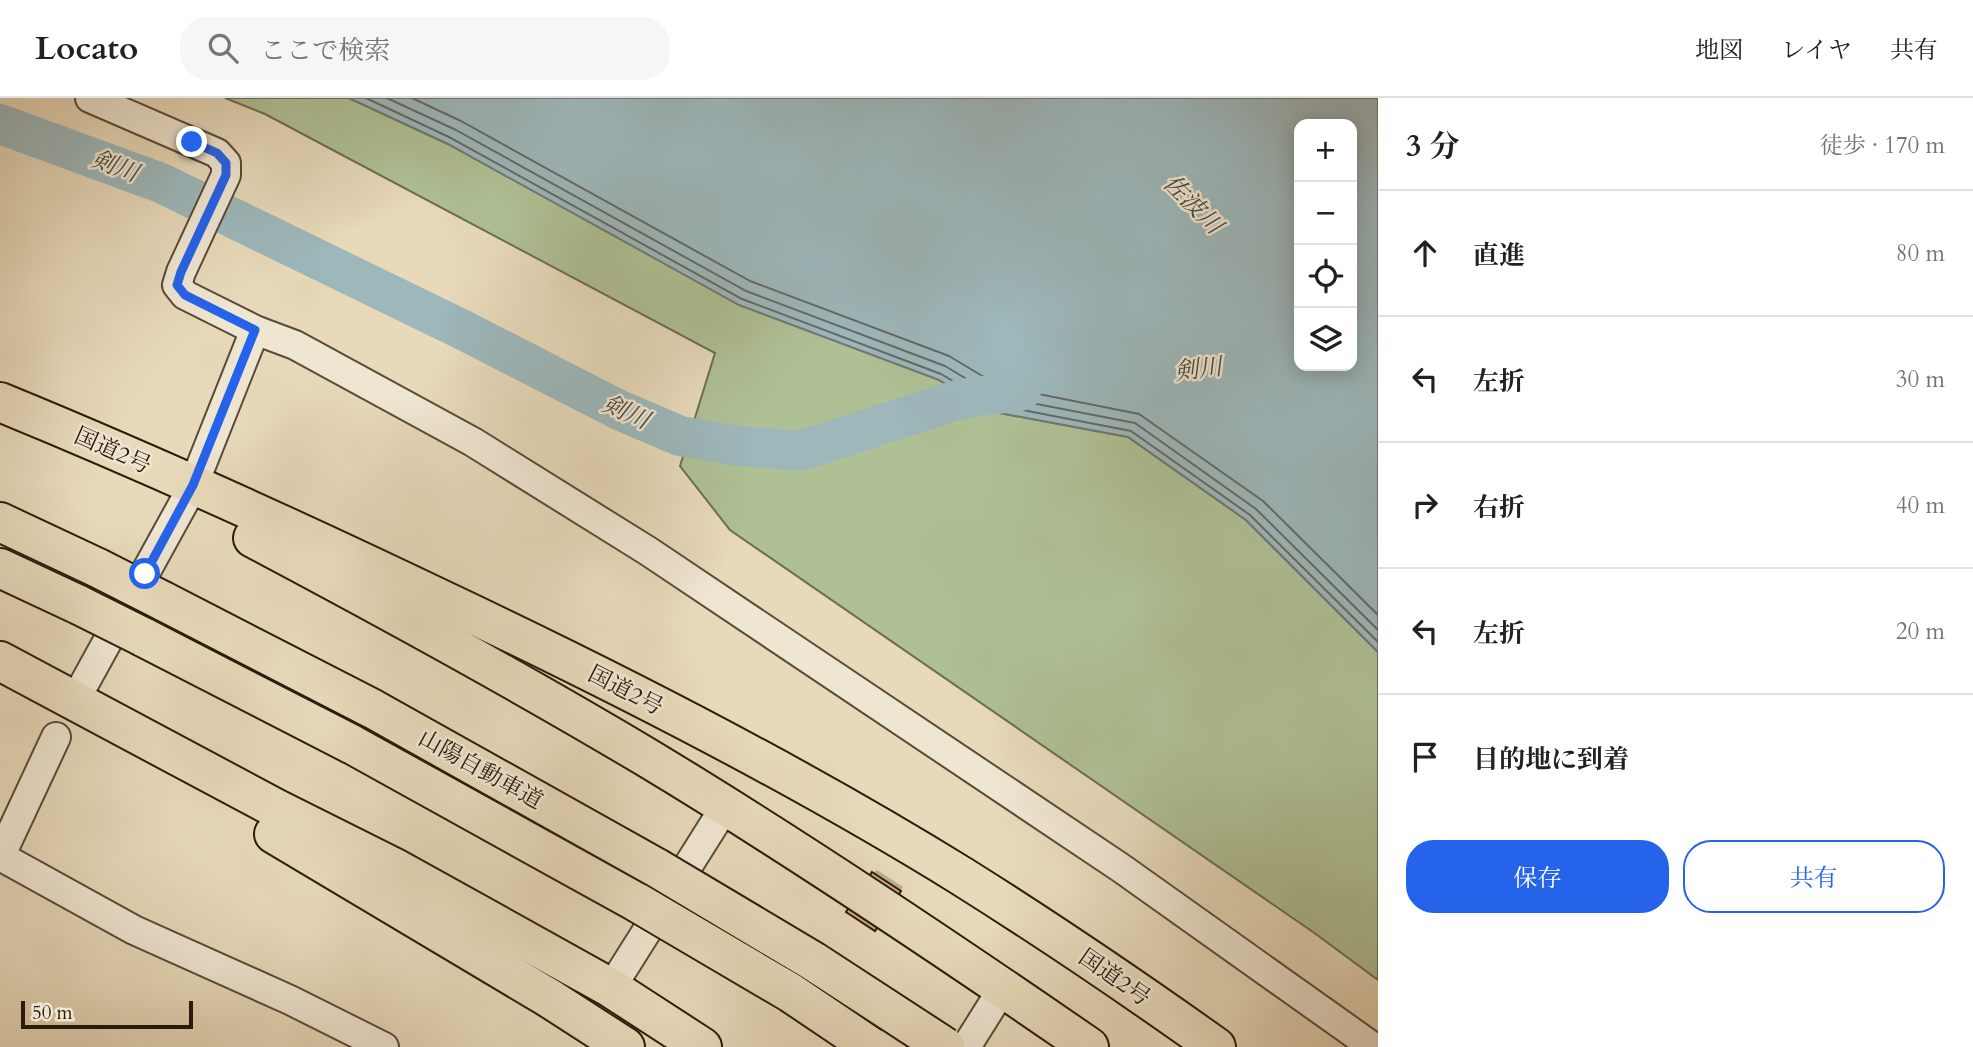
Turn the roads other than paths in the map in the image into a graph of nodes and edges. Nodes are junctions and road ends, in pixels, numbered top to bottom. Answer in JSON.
{"nodes":[{"id":1,"x":90,"y":98,"type":"edge"},
{"id":2,"x":255,"y":330,"type":"junction"},
{"id":3,"x":0,"y":402,"type":"edge"},
{"id":4,"x":0,"y":421,"type":"edge"},
{"id":5,"x":189,"y":494,"type":"junction"},
{"id":6,"x":0,"y":522,"type":"edge"},
{"id":7,"x":0,"y":568,"type":"edge"},
{"id":8,"x":0,"y":661,"type":"edge"},
{"id":9,"x":0,"y":681,"type":"edge"},
{"id":10,"x":79,"y":693,"type":"dead end"},
{"id":11,"x":56,"y":737,"type":"dead end"},
{"id":12,"x":725,"y":807,"type":"junction"},
{"id":13,"x":0,"y":857,"type":"edge"},
{"id":14,"x":611,"y":988,"type":"junction"},
{"id":15,"x":1003,"y":988,"type":"junction"},
{"id":16,"x":384,"y":1047,"type":"edge"},
{"id":17,"x":625,"y":1047,"type":"edge"},
{"id":18,"x":702,"y":1047,"type":"edge"},
{"id":19,"x":871,"y":1047,"type":"edge"},
{"id":20,"x":944,"y":1047,"type":"edge"},
{"id":21,"x":966,"y":1047,"type":"edge"},
{"id":22,"x":1089,"y":1047,"type":"edge"},
{"id":23,"x":1216,"y":1047,"type":"edge"},
{"id":24,"x":1373,"y":1047,"type":"edge"}],
"edges":[{"from":1,"to":2,"type":"street"},
{"from":2,"to":5,"type":"street"},
{"from":2,"to":24,"type":"street"},
{"from":3,"to":5,"type":"highway","name":"国道2号"},
{"from":4,"to":5,"type":"highway"},
{"from":5,"to":10,"type":"street"},
{"from":5,"to":12,"type":"highway"},
{"from":5,"to":23,"type":"highway","name":"国道2号"},
{"from":6,"to":20,"type":"highway","name":"山陽自動車道","bridge":true},
{"from":7,"to":19,"type":"highway","name":"山陽自動車道","bridge":true},
{"from":8,"to":14,"type":"highway"},
{"from":9,"to":17,"type":"highway"},
{"from":11,"to":13,"type":"street"},
{"from":12,"to":14,"type":"street"},
{"from":12,"to":15,"type":"highway"},
{"from":13,"to":16,"type":"street"},
{"from":14,"to":18,"type":"highway"},
{"from":15,"to":21,"type":"street"},
{"from":15,"to":22,"type":"highway"}]}
